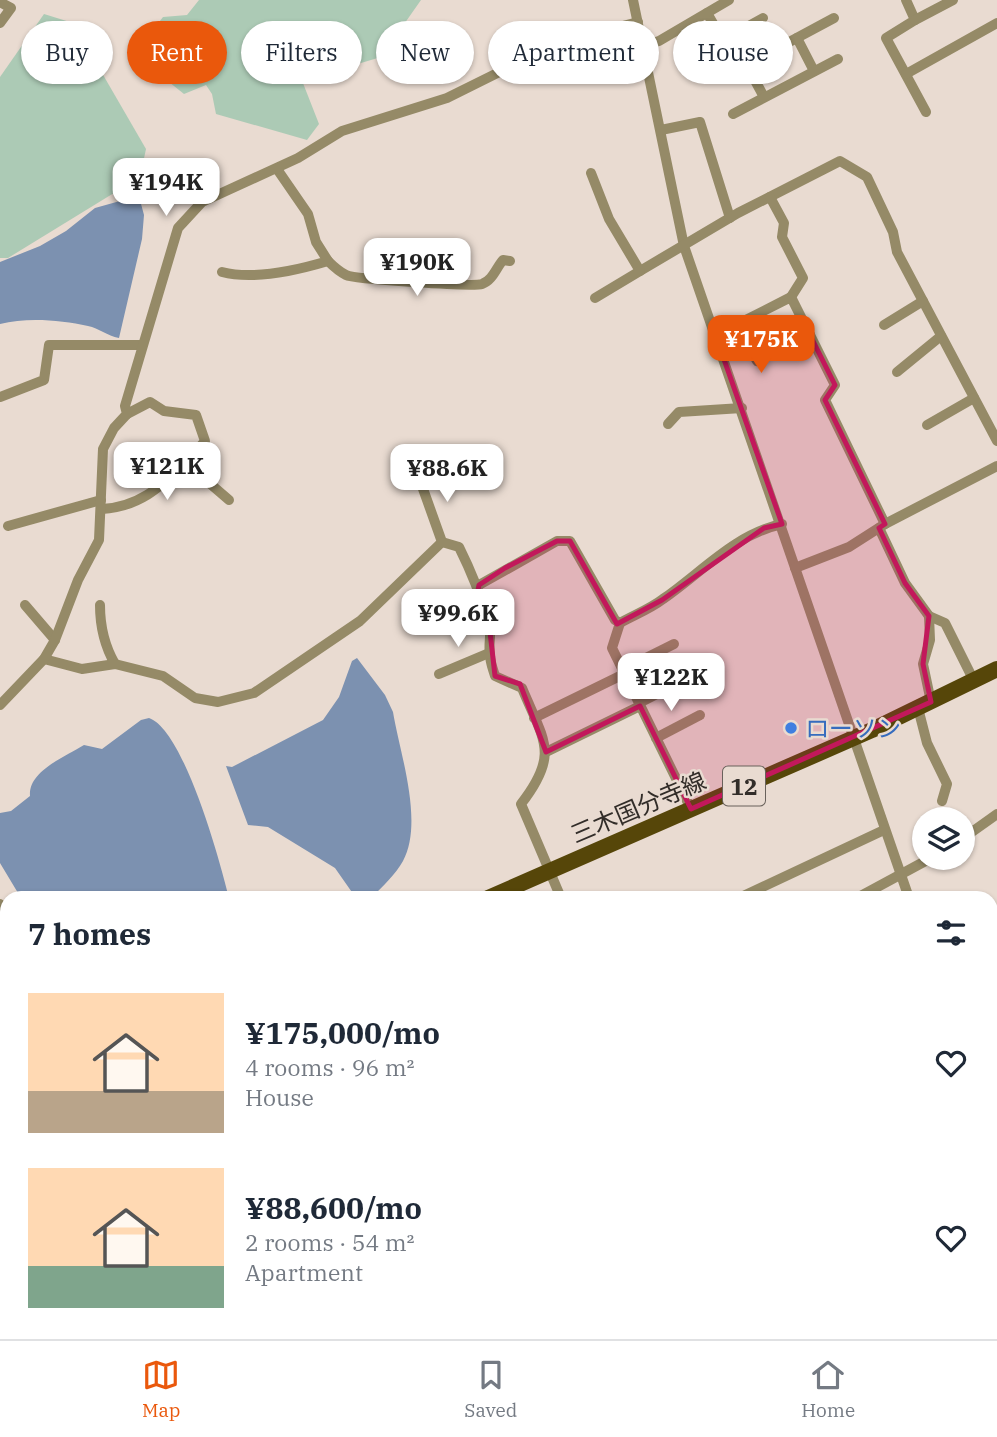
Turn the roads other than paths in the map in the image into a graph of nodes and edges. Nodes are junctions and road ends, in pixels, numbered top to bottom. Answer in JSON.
{"nodes":[{"id":1,"x":633,"y":0,"type":"edge"},
{"id":2,"x":729,"y":0,"type":"edge"},
{"id":3,"x":906,"y":0,"type":"edge"},
{"id":4,"x":953,"y":0,"type":"edge"},
{"id":5,"x":0,"y":2,"type":"edge"},
{"id":6,"x":707,"y":13,"type":"junction"},
{"id":7,"x":763,"y":18,"type":"dead end"},
{"id":8,"x":834,"y":18,"type":"dead end"},
{"id":9,"x":915,"y":20,"type":"junction"},
{"id":10,"x":638,"y":21,"type":"edge"},
{"id":11,"x":712,"y":21,"type":"edge"},
{"id":12,"x":758,"y":21,"type":"edge"},
{"id":13,"x":0,"y":23,"type":"edge"},
{"id":14,"x":997,"y":23,"type":"edge"},
{"id":15,"x":797,"y":38,"type":"junction"},
{"id":16,"x":659,"y":40,"type":"edge"},
{"id":17,"x":793,"y":40,"type":"edge"},
{"id":18,"x":838,"y":60,"type":"dead end"},
{"id":19,"x":814,"y":71,"type":"junction"},
{"id":20,"x":906,"y":74,"type":"junction"},
{"id":21,"x":488,"y":78,"type":"edge"},
{"id":22,"x":651,"y":84,"type":"edge"},
{"id":23,"x":757,"y":84,"type":"edge"},
{"id":24,"x":764,"y":97,"type":"junction"},
{"id":25,"x":926,"y":113,"type":"dead end"},
{"id":26,"x":733,"y":114,"type":"dead end"},
{"id":27,"x":661,"y":130,"type":"junction"},
{"id":28,"x":277,"y":169,"type":"junction"},
{"id":29,"x":591,"y":173,"type":"dead end"},
{"id":30,"x":770,"y":197,"type":"junction"},
{"id":31,"x":730,"y":218,"type":"junction"},
{"id":32,"x":684,"y":246,"type":"junction"},
{"id":33,"x":328,"y":261,"type":"junction"},
{"id":34,"x":510,"y":261,"type":"dead end"},
{"id":35,"x":640,"y":271,"type":"junction"},
{"id":36,"x":222,"y":272,"type":"dead end"},
{"id":37,"x":790,"y":297,"type":"junction"},
{"id":38,"x":595,"y":298,"type":"dead end"},
{"id":39,"x":923,"y":301,"type":"junction"},
{"id":40,"x":736,"y":325,"type":"junction"},
{"id":41,"x":884,"y":325,"type":"dead end"},
{"id":42,"x":714,"y":331,"type":"junction"},
{"id":43,"x":810,"y":335,"type":"junction"},
{"id":44,"x":942,"y":336,"type":"junction"},
{"id":45,"x":141,"y":345,"type":"junction"},
{"id":46,"x":897,"y":372,"type":"dead end"},
{"id":47,"x":0,"y":397,"type":"edge"},
{"id":48,"x":974,"y":398,"type":"junction"},
{"id":49,"x":742,"y":408,"type":"junction"},
{"id":50,"x":127,"y":414,"type":"junction"},
{"id":51,"x":668,"y":424,"type":"dead end"},
{"id":52,"x":928,"y":425,"type":"dead end"},
{"id":53,"x":997,"y":441,"type":"edge"},
{"id":54,"x":186,"y":463,"type":"junction"},
{"id":55,"x":997,"y":466,"type":"edge"},
{"id":56,"x":425,"y":468,"type":"dead end"},
{"id":57,"x":229,"y":500,"type":"dead end"},
{"id":58,"x":102,"y":504,"type":"junction"},
{"id":59,"x":782,"y":524,"type":"junction"},
{"id":60,"x":8,"y":526,"type":"dead end"},
{"id":61,"x":882,"y":526,"type":"junction"},
{"id":62,"x":442,"y":542,"type":"junction"},
{"id":63,"x":795,"y":568,"type":"junction"},
{"id":64,"x":479,"y":585,"type":"junction"},
{"id":65,"x":25,"y":605,"type":"dead end"},
{"id":66,"x":100,"y":605,"type":"dead end"},
{"id":67,"x":929,"y":617,"type":"junction"},
{"id":68,"x":620,"y":623,"type":"junction"},
{"id":69,"x":55,"y":640,"type":"junction"},
{"id":70,"x":674,"y":644,"type":"dead end"},
{"id":71,"x":489,"y":653,"type":"junction"},
{"id":72,"x":44,"y":659,"type":"junction"},
{"id":73,"x":115,"y":664,"type":"junction"},
{"id":74,"x":997,"y":669,"type":"edge"},
{"id":75,"x":623,"y":672,"type":"junction"},
{"id":76,"x":439,"y":674,"type":"dead end"},
{"id":77,"x":690,"y":677,"type":"dead end"},
{"id":78,"x":974,"y":681,"type":"junction"},
{"id":79,"x":0,"y":692,"type":"edge"},
{"id":80,"x":12,"y":694,"type":"junction"},
{"id":81,"x":0,"y":705,"type":"edge"},
{"id":82,"x":640,"y":705,"type":"junction"},
{"id":83,"x":925,"y":705,"type":"junction"},
{"id":84,"x":700,"y":715,"type":"dead end"},
{"id":85,"x":534,"y":718,"type":"junction"},
{"id":86,"x":656,"y":738,"type":"junction"},
{"id":87,"x":853,"y":738,"type":"junction"},
{"id":88,"x":546,"y":751,"type":"junction"},
{"id":89,"x":942,"y":801,"type":"dead end"},
{"id":90,"x":691,"y":809,"type":"junction"},
{"id":91,"x":997,"y":814,"type":"edge"},
{"id":92,"x":884,"y":830,"type":"junction"},
{"id":93,"x":975,"y":830,"type":"edge"},
{"id":94,"x":912,"y":867,"type":"edge"},
{"id":95,"x":550,"y":871,"type":"junction"},
{"id":96,"x":900,"y":873,"type":"junction"},
{"id":97,"x":504,"y":891,"type":"edge"},
{"id":98,"x":558,"y":891,"type":"edge"},
{"id":99,"x":753,"y":891,"type":"edge"},
{"id":100,"x":868,"y":891,"type":"edge"},
{"id":101,"x":906,"y":891,"type":"edge"}],
"edges":[{"from":1,"to":10,"type":"street"},
{"from":2,"to":6,"type":"street"},
{"from":3,"to":9,"type":"street"},
{"from":4,"to":9,"type":"street"},
{"from":5,"to":13,"type":"street"},
{"from":6,"to":11,"type":"street"},
{"from":6,"to":16,"type":"street"},
{"from":7,"to":12,"type":"street"},
{"from":8,"to":15,"type":"street"},
{"from":9,"to":20,"type":"street"},
{"from":14,"to":20,"type":"street"},
{"from":15,"to":17,"type":"street"},
{"from":15,"to":19,"type":"street"},
{"from":18,"to":19,"type":"street"},
{"from":19,"to":24,"type":"street"},
{"from":20,"to":25,"type":"street"},
{"from":21,"to":28,"type":"street"},
{"from":22,"to":27,"type":"street"},
{"from":23,"to":24,"type":"street"},
{"from":24,"to":26,"type":"street"},
{"from":27,"to":31,"type":"street"},
{"from":27,"to":32,"type":"street"},
{"from":28,"to":33,"type":"street"},
{"from":28,"to":45,"type":"street"},
{"from":29,"to":35,"type":"street"},
{"from":30,"to":31,"type":"street"},
{"from":30,"to":37,"type":"street"},
{"from":30,"to":39,"type":"street"},
{"from":31,"to":32,"type":"street"},
{"from":32,"to":35,"type":"street"},
{"from":32,"to":42,"type":"street"},
{"from":33,"to":34,"type":"street"},
{"from":33,"to":36,"type":"street"},
{"from":35,"to":38,"type":"street"},
{"from":37,"to":40,"type":"street"},
{"from":37,"to":43,"type":"street"},
{"from":39,"to":41,"type":"street"},
{"from":39,"to":44,"type":"street"},
{"from":40,"to":42,"type":"street"},
{"from":40,"to":43,"type":"street"},
{"from":42,"to":49,"type":"street"},
{"from":43,"to":61,"type":"street"},
{"from":44,"to":46,"type":"street"},
{"from":44,"to":48,"type":"street"},
{"from":45,"to":47,"type":"street"},
{"from":45,"to":50,"type":"street"},
{"from":48,"to":52,"type":"street"},
{"from":48,"to":53,"type":"street"},
{"from":49,"to":51,"type":"street"},
{"from":49,"to":59,"type":"street"},
{"from":50,"to":54,"type":"street"},
{"from":50,"to":58,"type":"street"},
{"from":54,"to":57,"type":"street"},
{"from":54,"to":58,"type":"street"},
{"from":55,"to":61,"type":"street"},
{"from":56,"to":62,"type":"street"},
{"from":58,"to":60,"type":"street"},
{"from":58,"to":69,"type":"street"},
{"from":59,"to":63,"type":"street"},
{"from":59,"to":68,"type":"street"},
{"from":61,"to":63,"type":"street"},
{"from":61,"to":67,"type":"street"},
{"from":62,"to":64,"type":"street"},
{"from":62,"to":73,"type":"street"},
{"from":63,"to":87,"type":"street"},
{"from":64,"to":68,"type":"street"},
{"from":64,"to":71,"type":"street"},
{"from":65,"to":69,"type":"street"},
{"from":66,"to":73,"type":"street"},
{"from":67,"to":78,"type":"street"},
{"from":67,"to":83,"type":"street"},
{"from":68,"to":75,"type":"street"},
{"from":69,"to":72,"type":"street"},
{"from":70,"to":75,"type":"street"},
{"from":71,"to":76,"type":"street"},
{"from":71,"to":85,"type":"street"},
{"from":72,"to":73,"type":"street"},
{"from":72,"to":80,"type":"street"},
{"from":74,"to":78,"type":"main road","name":"三木国分寺線","number":"12"},
{"from":75,"to":82,"type":"street"},
{"from":75,"to":85,"type":"street"},
{"from":77,"to":82,"type":"street"},
{"from":78,"to":83,"type":"main road","name":"三木国分寺線","number":"12"},
{"from":79,"to":80,"type":"street"},
{"from":80,"to":81,"type":"street"},
{"from":82,"to":86,"type":"street"},
{"from":82,"to":88,"type":"street"},
{"from":83,"to":87,"type":"main road","name":"三木国分寺線","number":"12"},
{"from":83,"to":89,"type":"street"},
{"from":84,"to":86,"type":"street"},
{"from":85,"to":88,"type":"street"},
{"from":86,"to":90,"type":"street"},
{"from":87,"to":90,"type":"main road","name":"三木国分寺線","number":"12"},
{"from":87,"to":92,"type":"street"},
{"from":88,"to":95,"type":"street"},
{"from":90,"to":95,"type":"main road","name":"三木国分寺線","number":"12"},
{"from":91,"to":93,"type":"street"},
{"from":92,"to":96,"type":"street"},
{"from":92,"to":99,"type":"street"},
{"from":94,"to":96,"type":"street"},
{"from":95,"to":97,"type":"main road","name":"三木国分寺線","number":"12"},
{"from":95,"to":98,"type":"street"},
{"from":96,"to":100,"type":"street"},
{"from":96,"to":101,"type":"street"}]}
